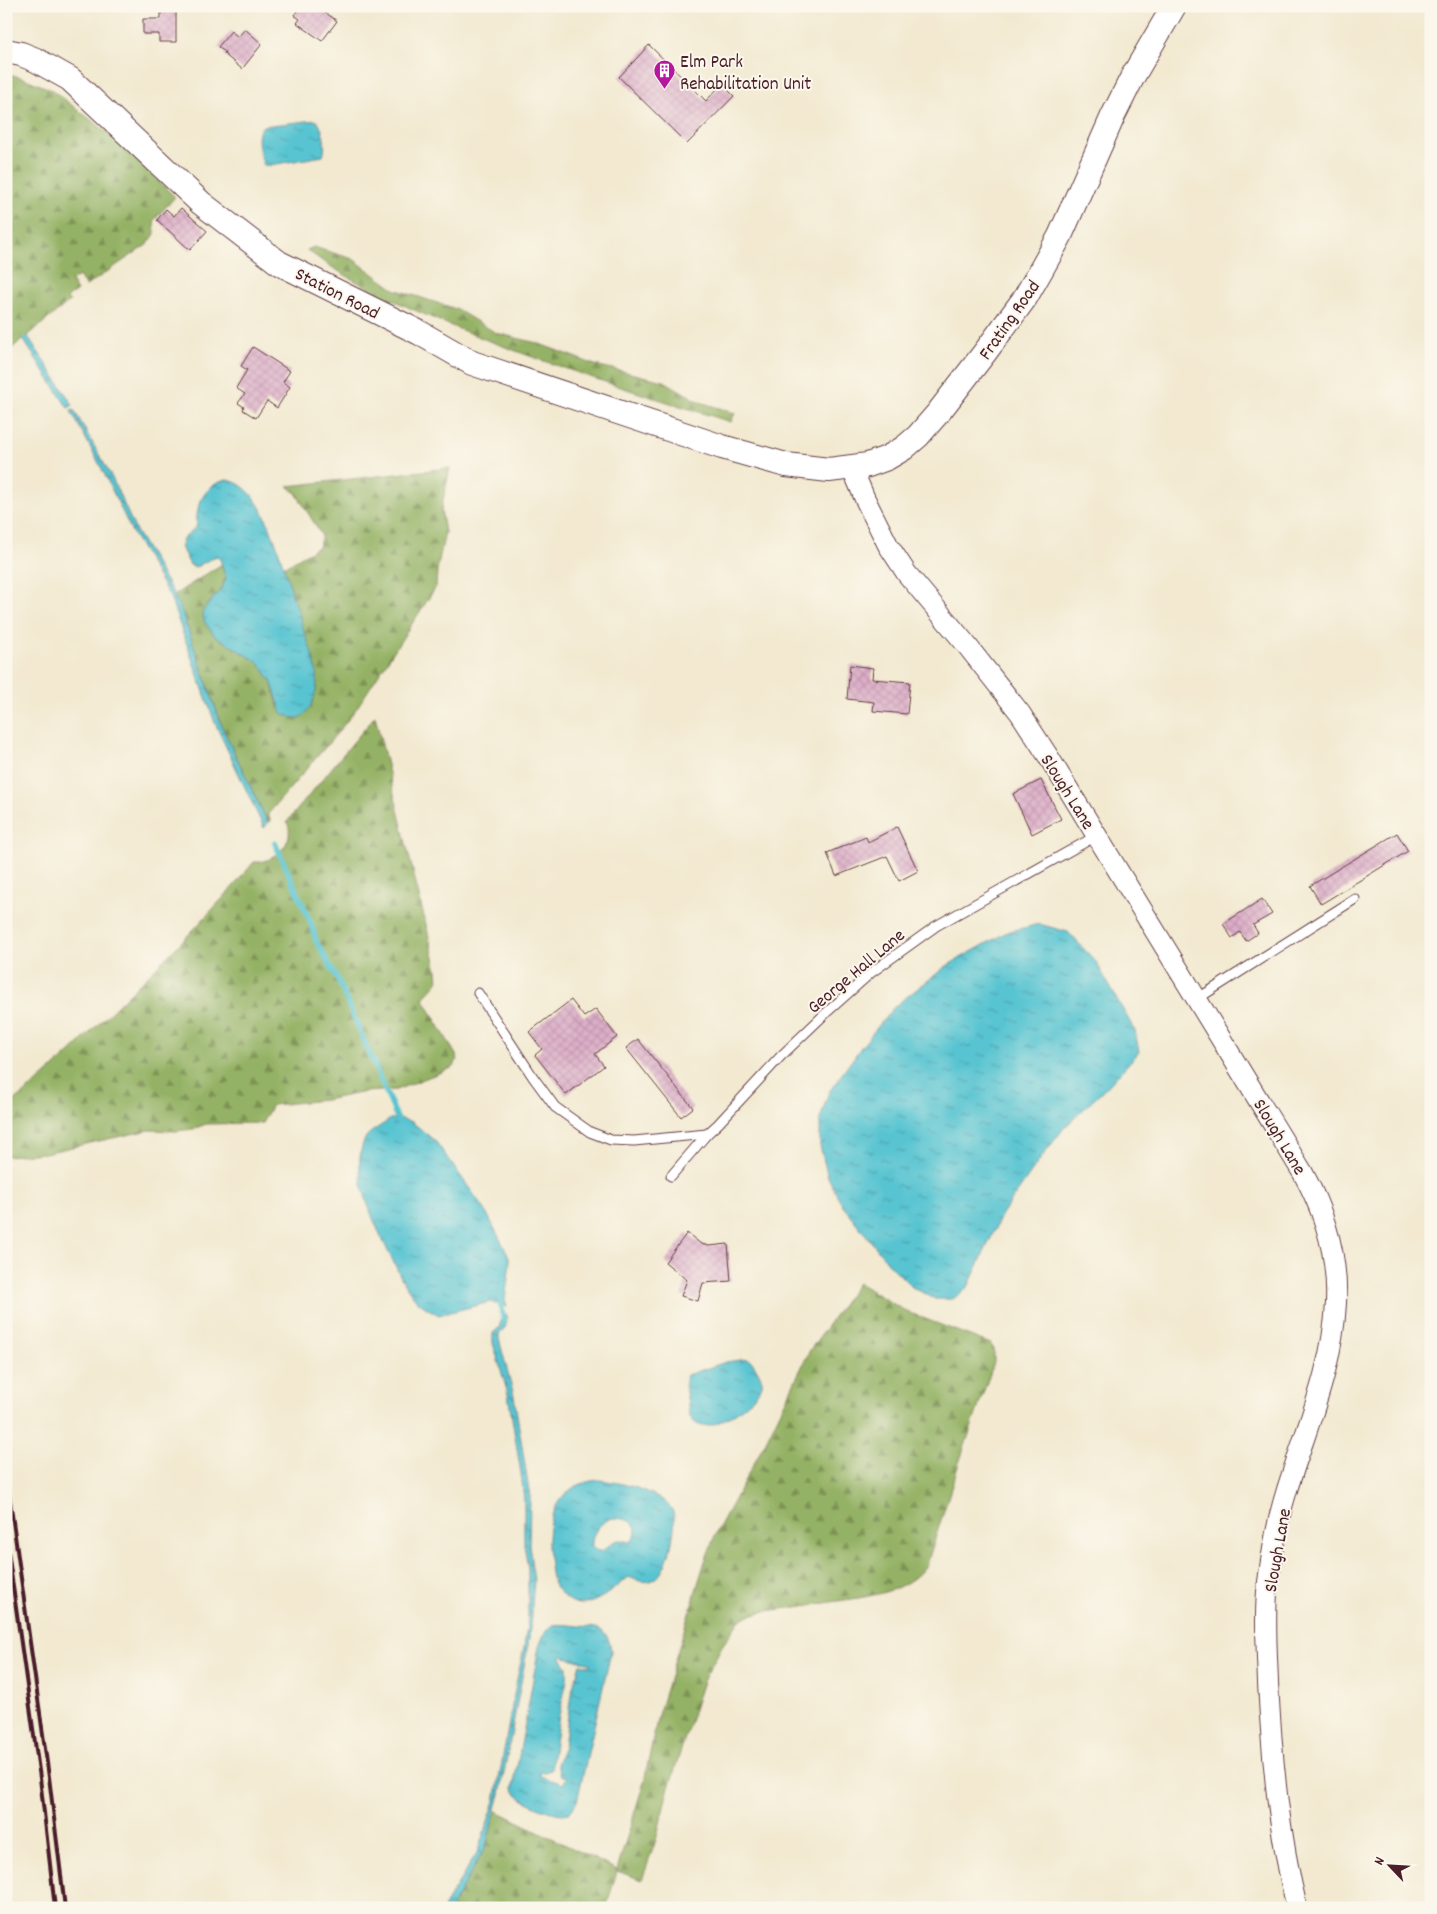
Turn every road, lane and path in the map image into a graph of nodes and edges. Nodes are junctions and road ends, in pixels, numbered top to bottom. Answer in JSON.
{"nodes":[{"id":1,"x":1174,"y":6,"type":"edge"},
{"id":2,"x":6,"y":51,"type":"edge"},
{"id":3,"x":722,"y":447,"type":"joint"},
{"id":4,"x":852,"y":468,"type":"junction"},
{"id":5,"x":1097,"y":836,"type":"junction"},
{"id":6,"x":1355,"y":899,"type":"dead end"},
{"id":7,"x":478,"y":993,"type":"dead end"},
{"id":8,"x":1197,"y":998,"type":"junction"},
{"id":9,"x":707,"y":1134,"type":"junction"},
{"id":10,"x":671,"y":1176,"type":"dead end"},
{"id":11,"x":1297,"y":1908,"type":"edge"}],
"edges":[{"from":1,"to":4,"type":"main road","name":"Frating Road"},
{"from":2,"to":3,"type":"main road","name":"Station Road"},
{"from":3,"to":4,"type":"main road","name":"Frating Road"},
{"from":4,"to":5,"type":"street","name":"Slough Lane"},
{"from":5,"to":8,"type":"street","name":"Slough Lane"},
{"from":5,"to":9,"type":"lane","name":"George Hall Lane"},
{"from":6,"to":8,"type":"lane"},
{"from":7,"to":9,"type":"lane"},
{"from":8,"to":11,"type":"street","name":"Slough Lane"},
{"from":9,"to":10,"type":"lane","name":"George Hall Lane"}]}
